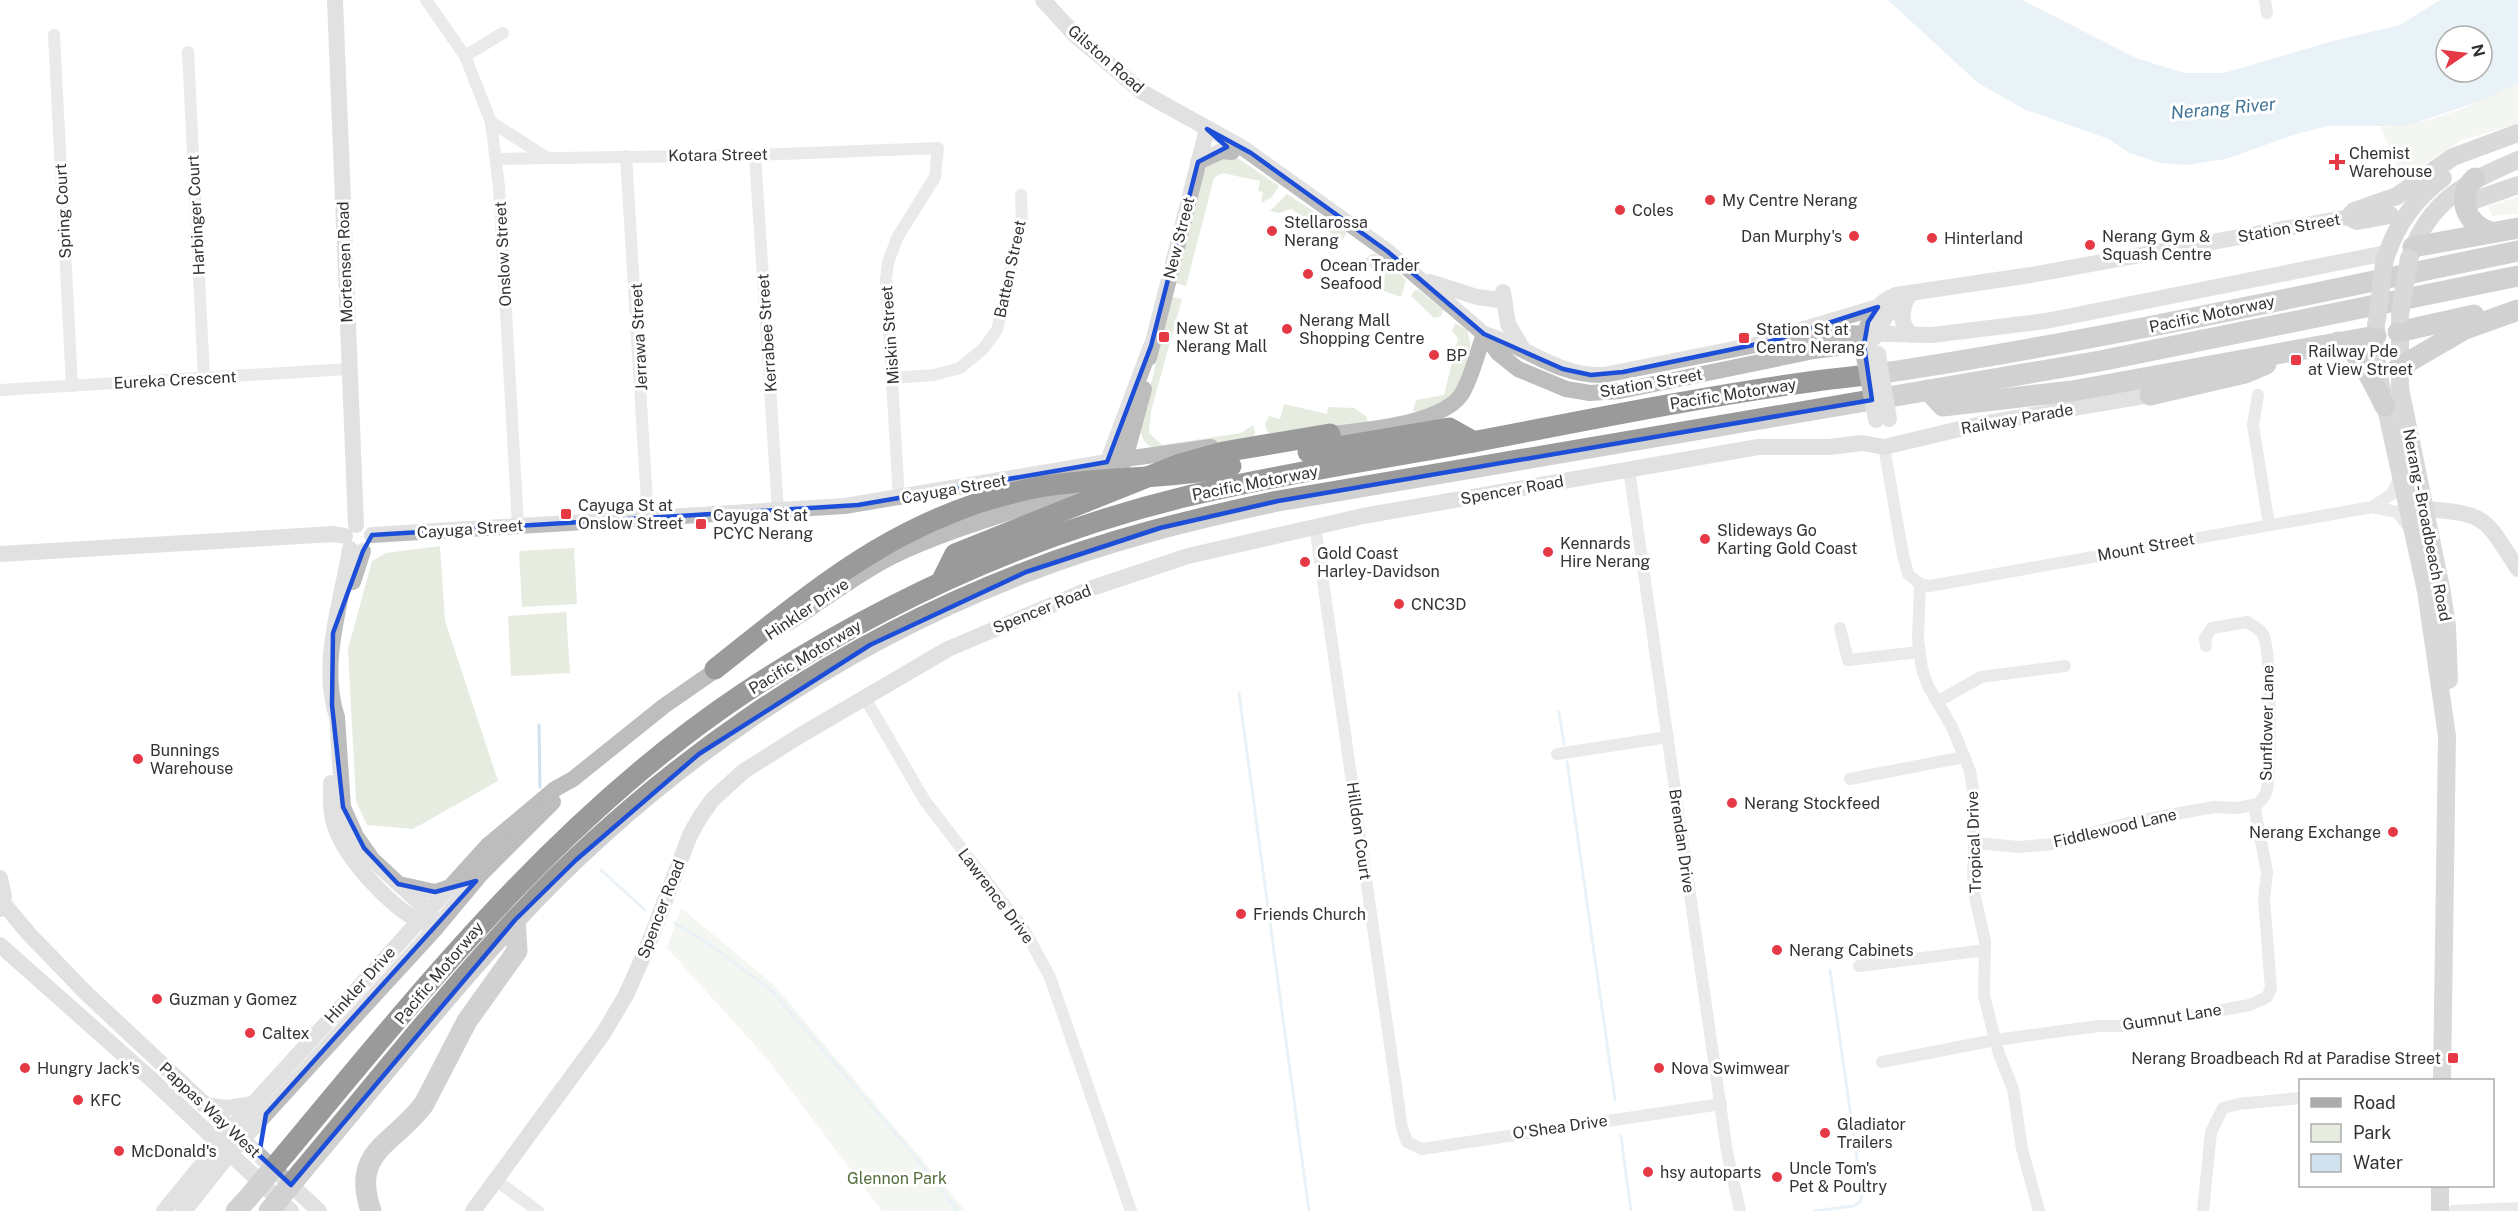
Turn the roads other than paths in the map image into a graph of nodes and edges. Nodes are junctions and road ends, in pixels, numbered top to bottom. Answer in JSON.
{"nodes":[{"id":1,"x":335,"y":0,"type":"edge"},
{"id":2,"x":426,"y":0,"type":"edge"},
{"id":3,"x":1043,"y":0,"type":"edge"},
{"id":4,"x":503,"y":33,"type":"dead end"},
{"id":5,"x":54,"y":35,"type":"dead end"},
{"id":6,"x":188,"y":52,"type":"dead end"},
{"id":7,"x":465,"y":57,"type":"junction"},
{"id":8,"x":491,"y":122,"type":"junction"},
{"id":9,"x":1207,"y":129,"type":"junction"},
{"id":10,"x":2518,"y":133,"type":"edge"},
{"id":11,"x":2518,"y":144,"type":"edge"},
{"id":12,"x":938,"y":148,"type":"joint"},
{"id":13,"x":1232,"y":152,"type":"junction"},
{"id":14,"x":755,"y":155,"type":"junction"},
{"id":15,"x":626,"y":156,"type":"junction"},
{"id":16,"x":546,"y":157,"type":"junction"},
{"id":17,"x":497,"y":159,"type":"junction"},
{"id":18,"x":2518,"y":160,"type":"edge"},
{"id":19,"x":1198,"y":162,"type":"junction"},
{"id":20,"x":2475,"y":178,"type":"junction"},
{"id":21,"x":2518,"y":185,"type":"edge"},
{"id":22,"x":1021,"y":195,"type":"dead end"},
{"id":23,"x":2475,"y":200,"type":"dead end"},
{"id":24,"x":2390,"y":214,"type":"dead end"},
{"id":25,"x":2349,"y":217,"type":"junction"},
{"id":26,"x":1344,"y":220,"type":"junction"},
{"id":27,"x":2518,"y":228,"type":"edge"},
{"id":28,"x":2490,"y":232,"type":"junction"},
{"id":29,"x":2518,"y":251,"type":"edge"},
{"id":30,"x":2411,"y":253,"type":"junction"},
{"id":31,"x":2385,"y":258,"type":"junction"},
{"id":32,"x":2518,"y":276,"type":"edge"},
{"id":33,"x":1418,"y":277,"type":"junction"},
{"id":34,"x":1910,"y":294,"type":"junction"},
{"id":35,"x":2518,"y":304,"type":"edge"},
{"id":36,"x":1878,"y":307,"type":"junction"},
{"id":37,"x":2518,"y":310,"type":"edge"},
{"id":38,"x":2399,"y":324,"type":"junction"},
{"id":39,"x":2376,"y":328,"type":"junction"},
{"id":40,"x":1484,"y":334,"type":"junction"},
{"id":41,"x":1912,"y":335,"type":"junction"},
{"id":42,"x":1772,"y":341,"type":"junction"},
{"id":43,"x":1869,"y":342,"type":"junction"},
{"id":44,"x":2338,"y":342,"type":"junction"},
{"id":45,"x":1151,"y":346,"type":"junction"},
{"id":46,"x":1525,"y":351,"type":"junction"},
{"id":47,"x":2284,"y":351,"type":"junction"},
{"id":48,"x":2398,"y":368,"type":"junction"},
{"id":49,"x":349,"y":369,"type":"junction"},
{"id":50,"x":204,"y":378,"type":"junction"},
{"id":51,"x":893,"y":378,"type":"junction"},
{"id":52,"x":72,"y":386,"type":"junction"},
{"id":53,"x":0,"y":390,"type":"edge"},
{"id":54,"x":1928,"y":390,"type":"junction"},
{"id":55,"x":2150,"y":395,"type":"joint"},
{"id":56,"x":2258,"y":395,"type":"dead end"},
{"id":57,"x":2385,"y":406,"type":"junction"},
{"id":58,"x":1133,"y":432,"type":"junction"},
{"id":59,"x":1330,"y":434,"type":"junction"},
{"id":60,"x":1474,"y":442,"type":"junction"},
{"id":61,"x":1884,"y":447,"type":"junction"},
{"id":62,"x":1156,"y":455,"type":"junction"},
{"id":63,"x":1125,"y":459,"type":"junction"},
{"id":64,"x":1106,"y":462,"type":"junction"},
{"id":65,"x":1629,"y":469,"type":"junction"},
{"id":66,"x":2400,"y":474,"type":"junction"},
{"id":67,"x":1070,"y":492,"type":"junction"},
{"id":68,"x":899,"y":499,"type":"junction"},
{"id":69,"x":2372,"y":507,"type":"junction"},
{"id":70,"x":778,"y":511,"type":"junction"},
{"id":71,"x":2415,"y":518,"type":"junction"},
{"id":72,"x":648,"y":519,"type":"junction"},
{"id":73,"x":2269,"y":525,"type":"junction"},
{"id":74,"x":518,"y":526,"type":"junction"},
{"id":75,"x":1315,"y":526,"type":"junction"},
{"id":76,"x":353,"y":540,"type":"junction"},
{"id":77,"x":0,"y":555,"type":"edge"},
{"id":78,"x":2518,"y":569,"type":"edge"},
{"id":79,"x":941,"y":582,"type":"junction"},
{"id":80,"x":1920,"y":584,"type":"junction"},
{"id":81,"x":1840,"y":628,"type":"dead end"},
{"id":82,"x":2206,"y":646,"type":"dead end"},
{"id":83,"x":1919,"y":652,"type":"junction"},
{"id":84,"x":2065,"y":666,"type":"dead end"},
{"id":85,"x":715,"y":669,"type":"junction"},
{"id":86,"x":865,"y":698,"type":"junction"},
{"id":87,"x":1937,"y":702,"type":"junction"},
{"id":88,"x":332,"y":705,"type":"junction"},
{"id":89,"x":2447,"y":736,"type":"junction"},
{"id":90,"x":1668,"y":737,"type":"junction"},
{"id":91,"x":1557,"y":754,"type":"dead end"},
{"id":92,"x":1965,"y":757,"type":"junction"},
{"id":93,"x":573,"y":779,"type":"junction"},
{"id":94,"x":1850,"y":779,"type":"dead end"},
{"id":95,"x":2254,"y":805,"type":"junction"},
{"id":96,"x":1976,"y":843,"type":"junction"},
{"id":97,"x":0,"y":878,"type":"edge"},
{"id":98,"x":398,"y":884,"type":"junction"},
{"id":99,"x":447,"y":888,"type":"junction"},
{"id":100,"x":394,"y":902,"type":"junction"},
{"id":101,"x":2,"y":906,"type":"edge"},
{"id":102,"x":423,"y":916,"type":"junction"},
{"id":103,"x":515,"y":920,"type":"junction"},
{"id":104,"x":437,"y":927,"type":"junction"},
{"id":105,"x":0,"y":945,"type":"edge"},
{"id":106,"x":395,"y":946,"type":"junction"},
{"id":107,"x":1985,"y":950,"type":"junction"},
{"id":108,"x":1859,"y":966,"type":"dead end"},
{"id":109,"x":2271,"y":989,"type":"joint"},
{"id":110,"x":1995,"y":1040,"type":"junction"},
{"id":111,"x":331,"y":1042,"type":"junction"},
{"id":112,"x":305,"y":1046,"type":"junction"},
{"id":113,"x":1882,"y":1062,"type":"dead end"},
{"id":114,"x":2442,"y":1079,"type":"edge"},
{"id":115,"x":2299,"y":1098,"type":"edge"},
{"id":116,"x":1720,"y":1104,"type":"junction"},
{"id":117,"x":204,"y":1105,"type":"junction"},
{"id":118,"x":260,"y":1109,"type":"junction"},
{"id":119,"x":195,"y":1121,"type":"junction"},
{"id":120,"x":237,"y":1134,"type":"junction"},
{"id":121,"x":1404,"y":1137,"type":"joint"},
{"id":122,"x":224,"y":1148,"type":"junction"},
{"id":123,"x":259,"y":1155,"type":"junction"},
{"id":124,"x":206,"y":1171,"type":"junction"},
{"id":125,"x":249,"y":1171,"type":"junction"},
{"id":126,"x":497,"y":1181,"type":"junction"},
{"id":127,"x":2440,"y":1187,"type":"edge"},
{"id":128,"x":242,"y":1205,"type":"edge"},
{"id":129,"x":2518,"y":1208,"type":"edge"},
{"id":130,"x":1739,"y":1210,"type":"edge"},
{"id":131,"x":164,"y":1211,"type":"edge"},
{"id":132,"x":184,"y":1211,"type":"edge"},
{"id":133,"x":269,"y":1211,"type":"edge"},
{"id":134,"x":291,"y":1211,"type":"edge"},
{"id":135,"x":319,"y":1211,"type":"edge"},
{"id":136,"x":370,"y":1211,"type":"edge"},
{"id":137,"x":473,"y":1211,"type":"edge"},
{"id":138,"x":538,"y":1211,"type":"edge"},
{"id":139,"x":1131,"y":1211,"type":"edge"},
{"id":140,"x":2039,"y":1211,"type":"edge"},
{"id":141,"x":2204,"y":1211,"type":"edge"},
{"id":142,"x":2440,"y":1211,"type":"edge"},
{"id":143,"x":2453,"y":1211,"type":"edge"}],
"edges":[{"from":1,"to":49,"type":"street","name":"Mortensen Road"},
{"from":2,"to":7,"type":"street","name":"Onslow Street"},
{"from":3,"to":9,"type":"street","name":"Gilston Road"},
{"from":4,"to":7,"type":"street"},
{"from":5,"to":52,"type":"street","name":"Spring Court"},
{"from":6,"to":50,"type":"street","name":"Harbinger Court"},
{"from":7,"to":8,"type":"street","name":"Onslow Street"},
{"from":8,"to":16,"type":"street"},
{"from":8,"to":17,"type":"street","name":"Onslow Street"},
{"from":9,"to":13,"type":"street","name":"Gilston Road"},
{"from":9,"to":19,"type":"street","name":"New Street"},
{"from":9,"to":26,"type":"street","name":"Gilston Road"},
{"from":10,"to":25,"type":"main road"},
{"from":11,"to":31,"type":"main road"},
{"from":12,"to":14,"type":"street","name":"Kotara Street"},
{"from":12,"to":51,"type":"street","name":"Miskin Street"},
{"from":13,"to":19,"type":"street"},
{"from":13,"to":26,"type":"street","name":"Gilston Road"},
{"from":14,"to":15,"type":"street","name":"Kotara Street"},
{"from":14,"to":70,"type":"street","name":"Kerrabee Street"},
{"from":15,"to":16,"type":"street","name":"Kotara Street"},
{"from":15,"to":72,"type":"street","name":"Jerrawa Street"},
{"from":16,"to":17,"type":"street","name":"Kotara Street"},
{"from":17,"to":74,"type":"street","name":"Onslow Street"},
{"from":18,"to":20,"type":"main road"},
{"from":19,"to":45,"type":"street","name":"New Street"},
{"from":20,"to":28,"type":"highway"},
{"from":20,"to":30,"type":"main road"},
{"from":21,"to":23,"type":"main road"},
{"from":22,"to":51,"type":"street","name":"Batten Street"},
{"from":24,"to":25,"type":"main road"},
{"from":25,"to":34,"type":"street","name":"Station Street"},
{"from":26,"to":33,"type":"street","name":"Gilston Road"},
{"from":27,"to":28,"type":"highway"},
{"from":28,"to":30,"type":"highway"},
{"from":29,"to":60,"type":"highway","name":"Pacific Motorway"},
{"from":30,"to":31,"type":"main road"},
{"from":30,"to":38,"type":"main road","name":"Nerang - Broadbeach Road","bridge":true},
{"from":31,"to":39,"type":"main road","name":"Nerang - Broadbeach Road","bridge":true},
{"from":31,"to":41,"type":"street"},
{"from":32,"to":54,"type":"highway","name":"Pacific Motorway"},
{"from":33,"to":40,"type":"street","name":"Gilston Road"},
{"from":33,"to":46,"type":"street"},
{"from":34,"to":36,"type":"street","name":"Station Street"},
{"from":34,"to":41,"type":"street"},
{"from":34,"to":43,"type":"street"},
{"from":35,"to":38,"type":"highway"},
{"from":36,"to":42,"type":"street","name":"Station Street"},
{"from":36,"to":43,"type":"street"},
{"from":37,"to":48,"type":"highway"},
{"from":38,"to":39,"type":"main road"},
{"from":38,"to":48,"type":"main road","name":"Nerang - Broadbeach Road"},
{"from":39,"to":44,"type":"highway"},
{"from":39,"to":57,"type":"main road","name":"Nerang - Broadbeach Road"},
{"from":40,"to":43,"type":"street","name":"Station Street"},
{"from":40,"to":46,"type":"street","name":"Station Street"},
{"from":40,"to":59,"type":"street","name":"Cayuga Street"},
{"from":41,"to":43,"type":"street"},
{"from":42,"to":43,"type":"street","name":"Station Street"},
{"from":42,"to":46,"type":"street","name":"Station Street"},
{"from":43,"to":61,"type":"street","bridge":true},
{"from":44,"to":47,"type":"highway"},
{"from":44,"to":57,"type":"highway"},
{"from":45,"to":58,"type":"street","name":"New Street"},
{"from":45,"to":64,"type":"street","name":"New Street"},
{"from":47,"to":54,"type":"highway"},
{"from":47,"to":55,"type":"highway"},
{"from":48,"to":71,"type":"main road","name":"Nerang - Broadbeach Road"},
{"from":49,"to":50,"type":"street","name":"Eureka Crescent"},
{"from":49,"to":76,"type":"street","name":"Mortensen Road"},
{"from":50,"to":52,"type":"street","name":"Eureka Crescent"},
{"from":51,"to":68,"type":"street","name":"Miskin Street"},
{"from":52,"to":53,"type":"street","name":"Eureka Crescent"},
{"from":54,"to":103,"type":"highway","name":"Pacific Motorway"},
{"from":55,"to":61,"type":"street","name":"Railway Parade"},
{"from":56,"to":73,"type":"street"},
{"from":57,"to":66,"type":"main road","name":"Nerang - Broadbeach Road"},
{"from":58,"to":62,"type":"street"},
{"from":58,"to":63,"type":"street","name":"New Street"},
{"from":59,"to":62,"type":"street","name":"Cayuga Street"},
{"from":59,"to":79,"type":"highway"},
{"from":60,"to":79,"type":"highway","name":"Pacific Motorway"},
{"from":60,"to":85,"type":"highway","bridge":true},
{"from":61,"to":65,"type":"street","name":"Spencer Road"},
{"from":61,"to":80,"type":"street"},
{"from":62,"to":63,"type":"street","name":"Cayuga Street"},
{"from":63,"to":64,"type":"street","name":"Cayuga Street"},
{"from":63,"to":67,"type":"street","name":"Hinkler Drive"},
{"from":64,"to":67,"type":"street","name":"Hinkler Drive"},
{"from":64,"to":68,"type":"street","name":"Cayuga Street"},
{"from":65,"to":75,"type":"street","name":"Spencer Road"},
{"from":65,"to":90,"type":"street","name":"Brendan Drive"},
{"from":66,"to":69,"type":"street"},
{"from":66,"to":71,"type":"main road","name":"Nerang - Broadbeach Road"},
{"from":67,"to":85,"type":"street","name":"Hinkler Drive"},
{"from":68,"to":70,"type":"street","name":"Cayuga Street"},
{"from":69,"to":71,"type":"street","name":"Mount Street"},
{"from":69,"to":73,"type":"street","name":"Mount Street"},
{"from":70,"to":72,"type":"street","name":"Cayuga Street"},
{"from":71,"to":78,"type":"street"},
{"from":71,"to":89,"type":"main road","name":"Nerang - Broadbeach Road"},
{"from":71,"to":89,"type":"main road","name":"Nerang - Broadbeach Road"},
{"from":72,"to":74,"type":"street","name":"Cayuga Street"},
{"from":73,"to":80,"type":"street","name":"Mount Street"},
{"from":74,"to":76,"type":"street","name":"Cayuga Street"},
{"from":75,"to":86,"type":"street","name":"Spencer Road"},
{"from":75,"to":121,"type":"street","name":"Hilldon Court"},
{"from":76,"to":77,"type":"street"},
{"from":76,"to":88,"type":"street","name":"Mortensen Road"},
{"from":79,"to":128,"type":"highway","name":"Pacific Motorway","bridge":true},
{"from":80,"to":83,"type":"street","name":"Tropical Drive"},
{"from":81,"to":83,"type":"street"},
{"from":82,"to":95,"type":"street","name":"Sunflower Lane"},
{"from":83,"to":87,"type":"street","name":"Tropical Drive"},
{"from":84,"to":87,"type":"street"},
{"from":85,"to":93,"type":"street","name":"Hinkler Drive"},
{"from":86,"to":126,"type":"street","name":"Spencer Road"},
{"from":86,"to":139,"type":"street","name":"Lawrence Drive"},
{"from":87,"to":92,"type":"street","name":"Tropical Drive"},
{"from":88,"to":98,"type":"street","name":"Mortensen Road"},
{"from":88,"to":100,"type":"street","name":"Mortensen Road"},
{"from":89,"to":114,"type":"main road","name":"Nerang - Broadbeach Road"},
{"from":90,"to":91,"type":"street"},
{"from":90,"to":116,"type":"street","name":"Brendan Drive"},
{"from":92,"to":94,"type":"street"},
{"from":92,"to":96,"type":"street","name":"Tropical Drive"},
{"from":93,"to":99,"type":"street","name":"Hinkler Drive"},
{"from":93,"to":104,"type":"street","name":"Hinkler Drive"},
{"from":95,"to":96,"type":"street","name":"Fiddlewood Lane"},
{"from":95,"to":109,"type":"street","name":"Sunflower Lane"},
{"from":96,"to":107,"type":"street","name":"Tropical Drive"},
{"from":97,"to":101,"type":"street"},
{"from":98,"to":99,"type":"street"},
{"from":98,"to":102,"type":"street","name":"Mortensen Road"},
{"from":99,"to":102,"type":"street","name":"Hinkler Drive"},
{"from":100,"to":102,"type":"street","name":"Mortensen Road"},
{"from":100,"to":106,"type":"street"},
{"from":101,"to":117,"type":"street","name":"Pappas Way West"},
{"from":102,"to":104,"type":"street","name":"Mortensen Road"},
{"from":102,"to":106,"type":"street","name":"Hinkler Drive"},
{"from":103,"to":133,"type":"highway","name":"Pacific Motorway","bridge":true},
{"from":103,"to":136,"type":"highway"},
{"from":104,"to":111,"type":"street","name":"Hinkler Drive"},
{"from":105,"to":119,"type":"street","name":"Pappas Way West"},
{"from":106,"to":112,"type":"street","name":"Hinkler Drive"},
{"from":107,"to":108,"type":"street"},
{"from":107,"to":110,"type":"street","name":"Tropical Drive"},
{"from":109,"to":110,"type":"street","name":"Gumnut Lane"},
{"from":110,"to":113,"type":"street","name":"Gumnut Lane"},
{"from":110,"to":140,"type":"street","name":"Tropical Drive"},
{"from":111,"to":112,"type":"street"},
{"from":111,"to":118,"type":"street","name":"Hinkler Drive"},
{"from":112,"to":118,"type":"street","name":"Hinkler Drive"},
{"from":115,"to":141,"type":"street"},
{"from":116,"to":121,"type":"street","name":"O'Shea Drive"},
{"from":116,"to":130,"type":"street","name":"Brendan Drive"},
{"from":117,"to":118,"type":"street"},
{"from":117,"to":120,"type":"street","name":"Pappas Way West"},
{"from":118,"to":120,"type":"street","name":"Hinkler Drive"},
{"from":118,"to":123,"type":"street"},
{"from":119,"to":122,"type":"street","name":"Pappas Way West"},
{"from":119,"to":124,"type":"street"},
{"from":120,"to":122,"type":"street","name":"Hinkler Drive"},
{"from":120,"to":123,"type":"street","name":"Pappas Way West"},
{"from":122,"to":124,"type":"street","name":"Hinkler Drive"},
{"from":122,"to":125,"type":"street","name":"Pappas Way West"},
{"from":123,"to":135,"type":"street","name":"Pappas Way West"},
{"from":124,"to":125,"type":"street"},
{"from":124,"to":131,"type":"street","name":"Hinkler Drive"},
{"from":124,"to":132,"type":"street","name":"Hinkler Drive"},
{"from":125,"to":134,"type":"street","name":"Pappas Way West"},
{"from":126,"to":137,"type":"street","name":"Spencer Road"},
{"from":126,"to":138,"type":"street"},
{"from":127,"to":142,"type":"main road"},
{"from":129,"to":143,"type":"street"}]}
